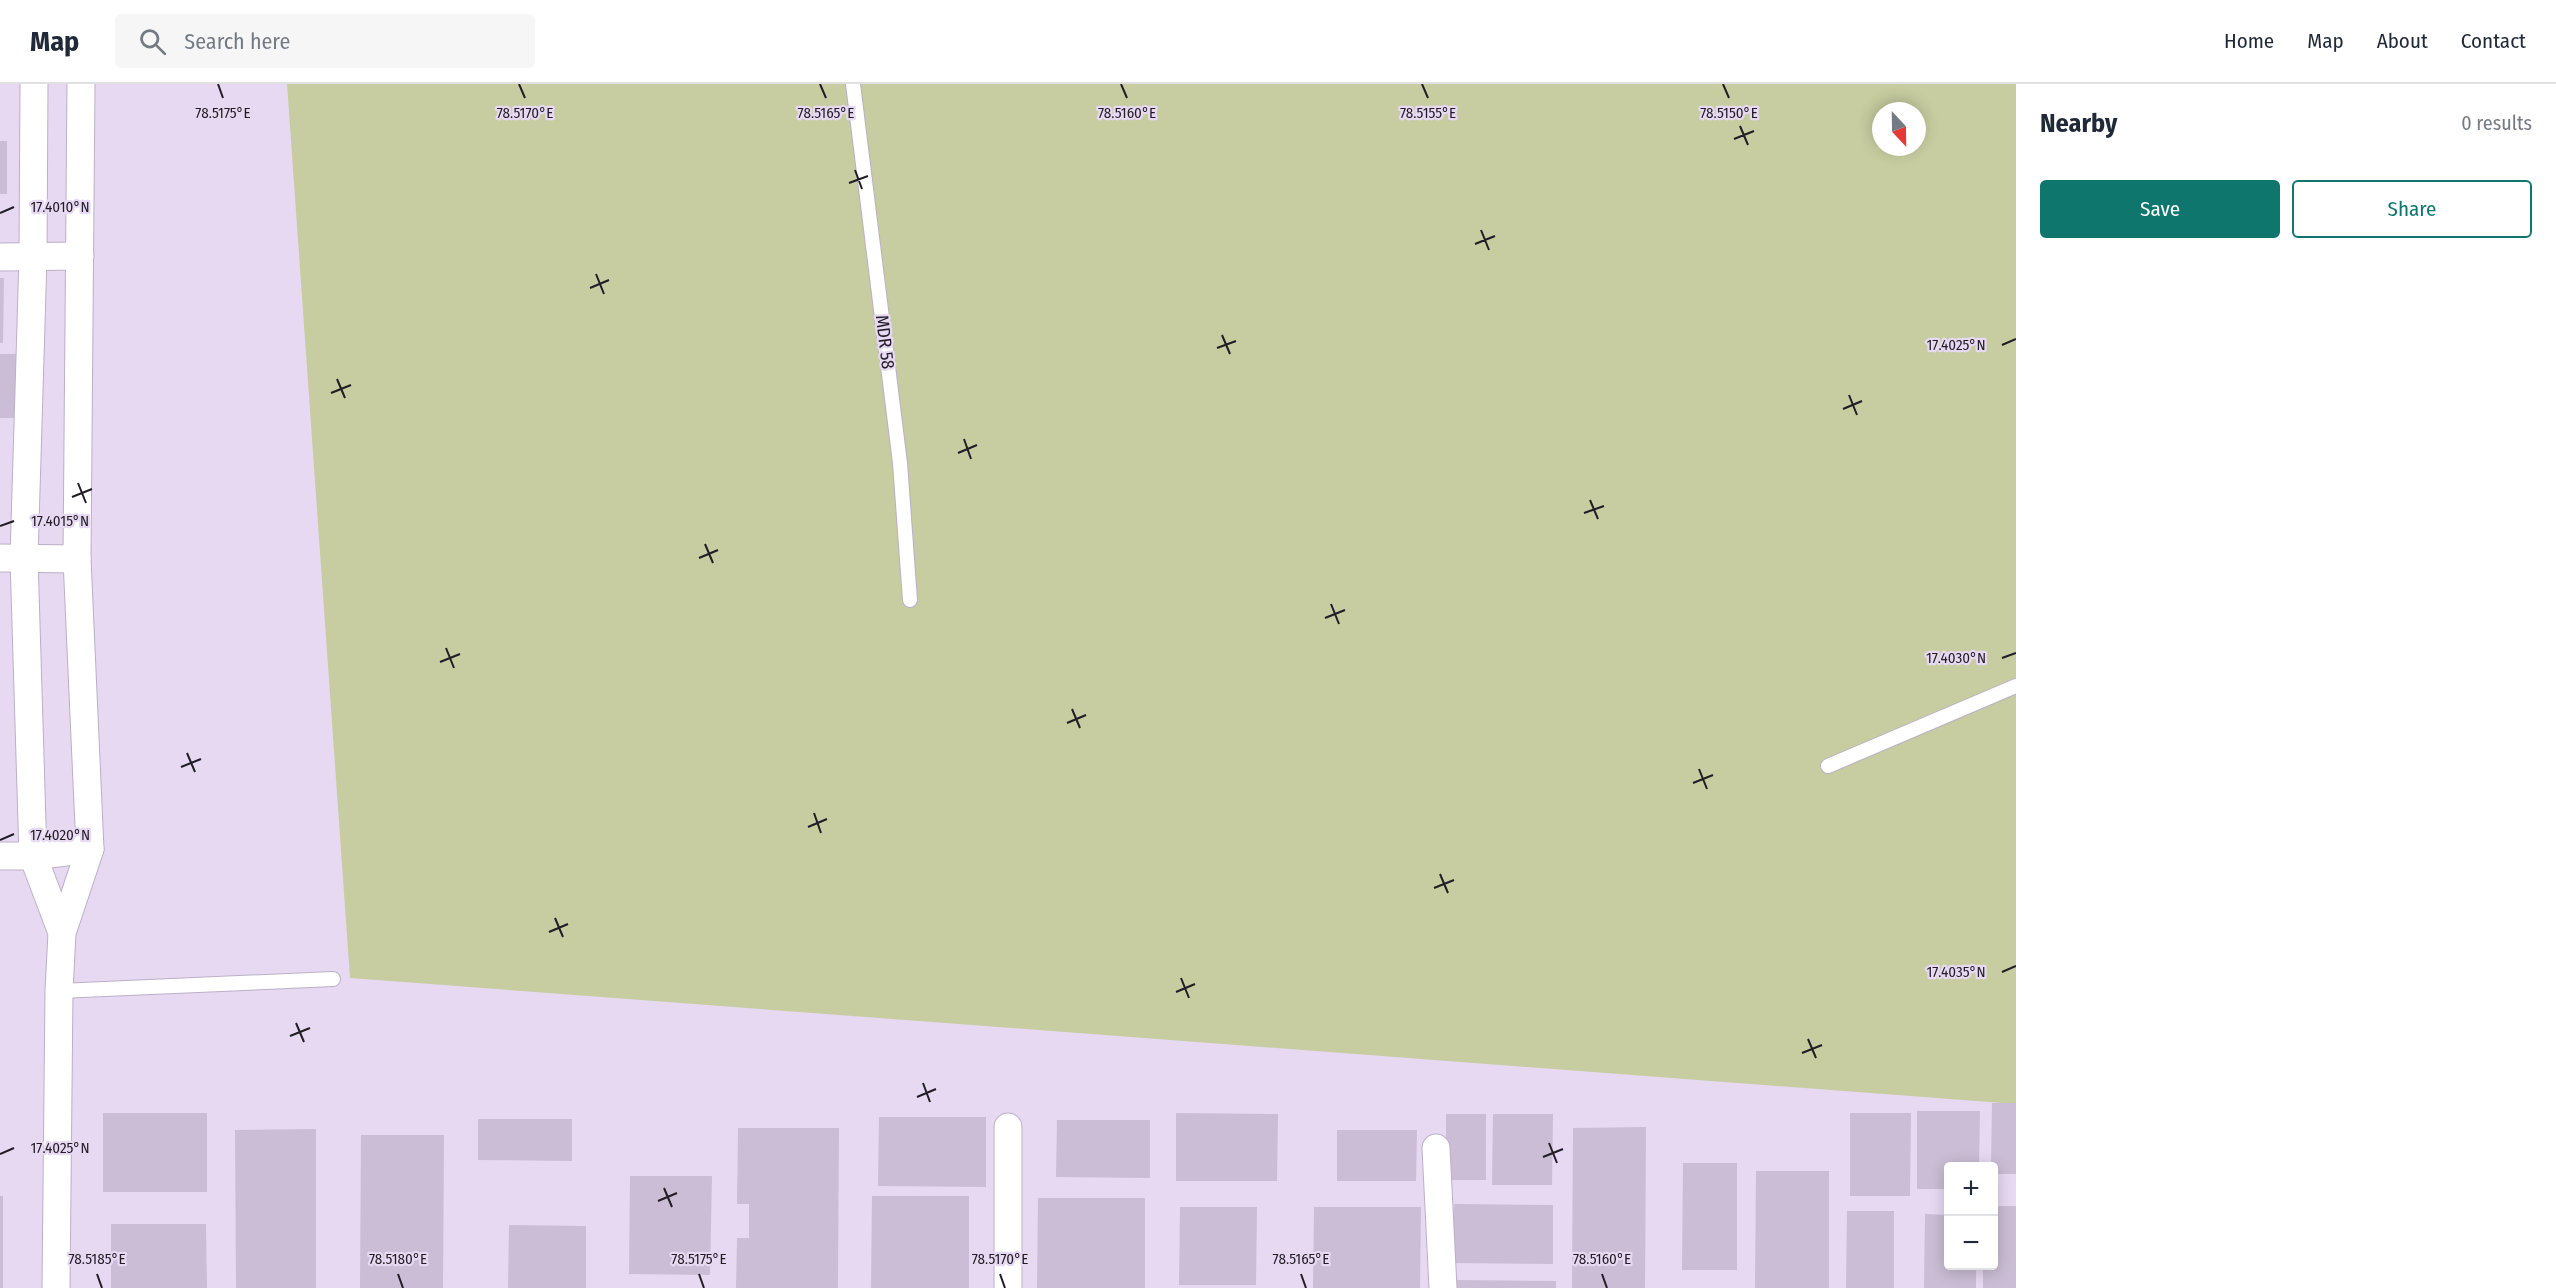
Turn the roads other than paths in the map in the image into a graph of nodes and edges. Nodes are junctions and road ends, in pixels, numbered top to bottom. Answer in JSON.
{"nodes":[{"id":1,"x":34,"y":84,"type":"edge"},
{"id":2,"x":81,"y":84,"type":"edge"},
{"id":3,"x":853,"y":84,"type":"edge"},
{"id":4,"x":80,"y":256,"type":"junction"},
{"id":5,"x":0,"y":257,"type":"edge"},
{"id":6,"x":33,"y":257,"type":"junction"},
{"id":7,"x":12,"y":558,"type":"edge"},
{"id":8,"x":77,"y":558,"type":"junction"},
{"id":9,"x":910,"y":600,"type":"dead end"},
{"id":10,"x":2016,"y":686,"type":"edge"},
{"id":11,"x":1828,"y":766,"type":"dead end"},
{"id":12,"x":90,"y":849,"type":"junction"},
{"id":13,"x":0,"y":856,"type":"edge"},
{"id":14,"x":33,"y":856,"type":"junction"},
{"id":15,"x":62,"y":933,"type":"junction"},
{"id":16,"x":333,"y":979,"type":"dead end"},
{"id":17,"x":58,"y":991,"type":"junction"},
{"id":18,"x":1008,"y":1127,"type":"dead end"},
{"id":19,"x":1436,"y":1148,"type":"dead end"},
{"id":20,"x":56,"y":1288,"type":"edge"},
{"id":21,"x":1008,"y":1288,"type":"edge"},
{"id":22,"x":1443,"y":1288,"type":"edge"}],
"edges":[{"from":1,"to":6,"type":"street"},
{"from":2,"to":4,"type":"street"},
{"from":3,"to":9,"type":"lane","name":"MDR 58"},
{"from":4,"to":6,"type":"street"},
{"from":4,"to":8,"type":"street"},
{"from":5,"to":6,"type":"street"},
{"from":6,"to":7,"type":"street"},
{"from":7,"to":8,"type":"street"},
{"from":7,"to":14,"type":"street"},
{"from":8,"to":12,"type":"street"},
{"from":10,"to":11,"type":"lane"},
{"from":12,"to":14,"type":"street"},
{"from":12,"to":15,"type":"street"},
{"from":13,"to":14,"type":"street"},
{"from":14,"to":15,"type":"street"},
{"from":15,"to":17,"type":"street"},
{"from":16,"to":17,"type":"lane"},
{"from":17,"to":20,"type":"street"},
{"from":18,"to":21,"type":"street"},
{"from":19,"to":22,"type":"street"}]}
